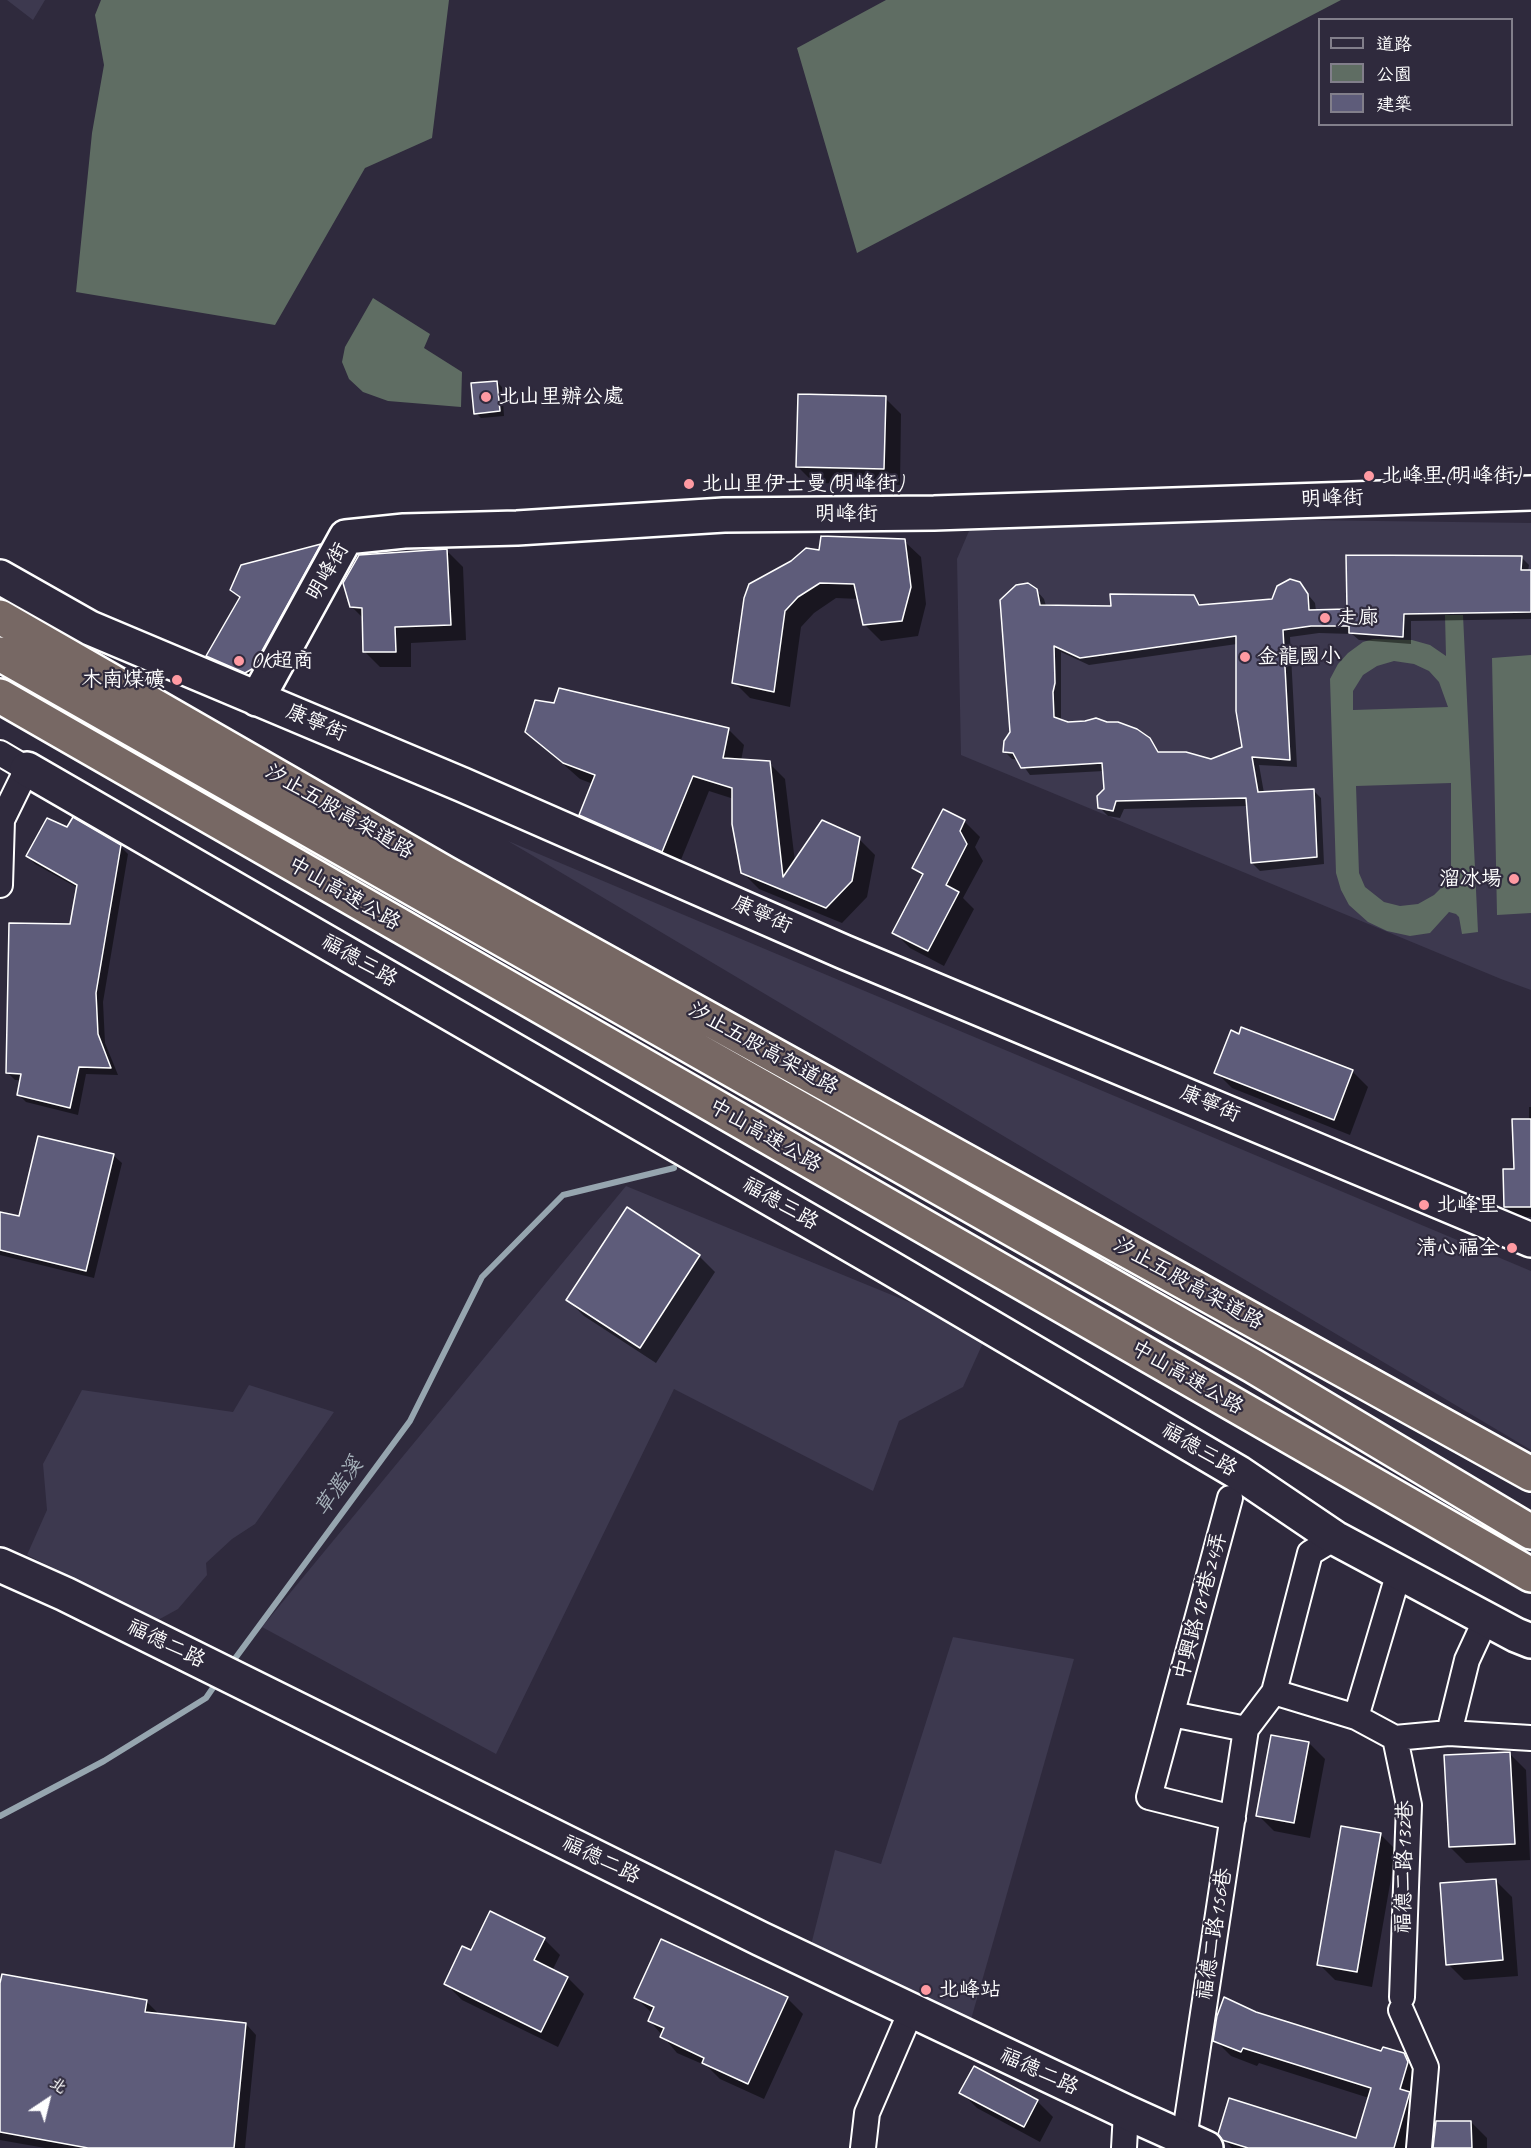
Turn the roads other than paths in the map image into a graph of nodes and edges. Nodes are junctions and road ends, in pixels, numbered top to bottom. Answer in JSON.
{"nodes":[{"id":1,"x":1531,"y":493,"type":"edge"},
{"id":2,"x":0,"y":577,"type":"edge"},
{"id":3,"x":0,"y":617,"type":"edge"},
{"id":4,"x":0,"y":654,"type":"edge"},
{"id":5,"x":0,"y":696,"type":"edge"},
{"id":6,"x":257,"y":699,"type":"junction"},
{"id":7,"x":14,"y":761,"type":"edge"},
{"id":8,"x":0,"y":885,"type":"edge"},
{"id":9,"x":1531,"y":1240,"type":"edge"},
{"id":10,"x":1531,"y":1474,"type":"edge"},
{"id":11,"x":1230,"y":1498,"type":"dead end"},
{"id":12,"x":1531,"y":1532,"type":"edge"},
{"id":13,"x":1335,"y":1538,"type":"junction"},
{"id":14,"x":0,"y":1565,"type":"edge"},
{"id":15,"x":1399,"y":1572,"type":"junction"},
{"id":16,"x":1531,"y":1575,"type":"edge"},
{"id":17,"x":1486,"y":1619,"type":"junction"},
{"id":18,"x":1531,"y":1641,"type":"edge"},
{"id":19,"x":1274,"y":1692,"type":"junction"},
{"id":20,"x":1172,"y":1714,"type":"junction"},
{"id":21,"x":1356,"y":1717,"type":"junction"},
{"id":22,"x":1246,"y":1729,"type":"junction"},
{"id":23,"x":1449,"y":1733,"type":"junction"},
{"id":24,"x":1395,"y":1738,"type":"junction"},
{"id":25,"x":1531,"y":1738,"type":"edge"},
{"id":26,"x":1233,"y":1818,"type":"junction"},
{"id":27,"x":910,"y":2011,"type":"junction"},
{"id":28,"x":1126,"y":2112,"type":"junction"},
{"id":29,"x":1195,"y":2144,"type":"edge"},
{"id":30,"x":863,"y":2148,"type":"edge"},
{"id":31,"x":1124,"y":2148,"type":"edge"},
{"id":32,"x":1419,"y":2148,"type":"edge"}],
"edges":[{"from":1,"to":6,"type":"street","name":"明峰街"},
{"from":2,"to":6,"type":"street","name":"康寧街"},
{"from":3,"to":10,"type":"highway","name":"汐止五股高架道路"},
{"from":4,"to":12,"type":"highway","name":"中山高速公路"},
{"from":5,"to":16,"type":"highway","name":"中山高速公路"},
{"from":6,"to":9,"type":"street","name":"康寧街"},
{"from":7,"to":8,"type":"street"},
{"from":7,"to":13,"type":"street","name":"福德三路"},
{"from":11,"to":20,"type":"street","name":"中興路181巷24弄"},
{"from":13,"to":15,"type":"street","name":"福德三路"},
{"from":13,"to":19,"type":"street"},
{"from":14,"to":27,"type":"street","name":"福德二路"},
{"from":15,"to":17,"type":"street","name":"福德三路"},
{"from":15,"to":21,"type":"street"},
{"from":17,"to":18,"type":"street","name":"福德三路"},
{"from":17,"to":23,"type":"street"},
{"from":19,"to":21,"type":"street"},
{"from":19,"to":22,"type":"street"},
{"from":20,"to":22,"type":"street"},
{"from":20,"to":26,"type":"street","name":"中興路181巷24弄"},
{"from":21,"to":24,"type":"street"},
{"from":22,"to":26,"type":"street","name":"福德二路156巷"},
{"from":23,"to":24,"type":"street"},
{"from":23,"to":25,"type":"street"},
{"from":24,"to":32,"type":"street","name":"福德二路132巷"},
{"from":26,"to":29,"type":"street","name":"福德二路156巷"},
{"from":27,"to":28,"type":"street","name":"福德二路"},
{"from":27,"to":30,"type":"street"},
{"from":28,"to":29,"type":"street","name":"福德二路"},
{"from":28,"to":31,"type":"street"}]}
